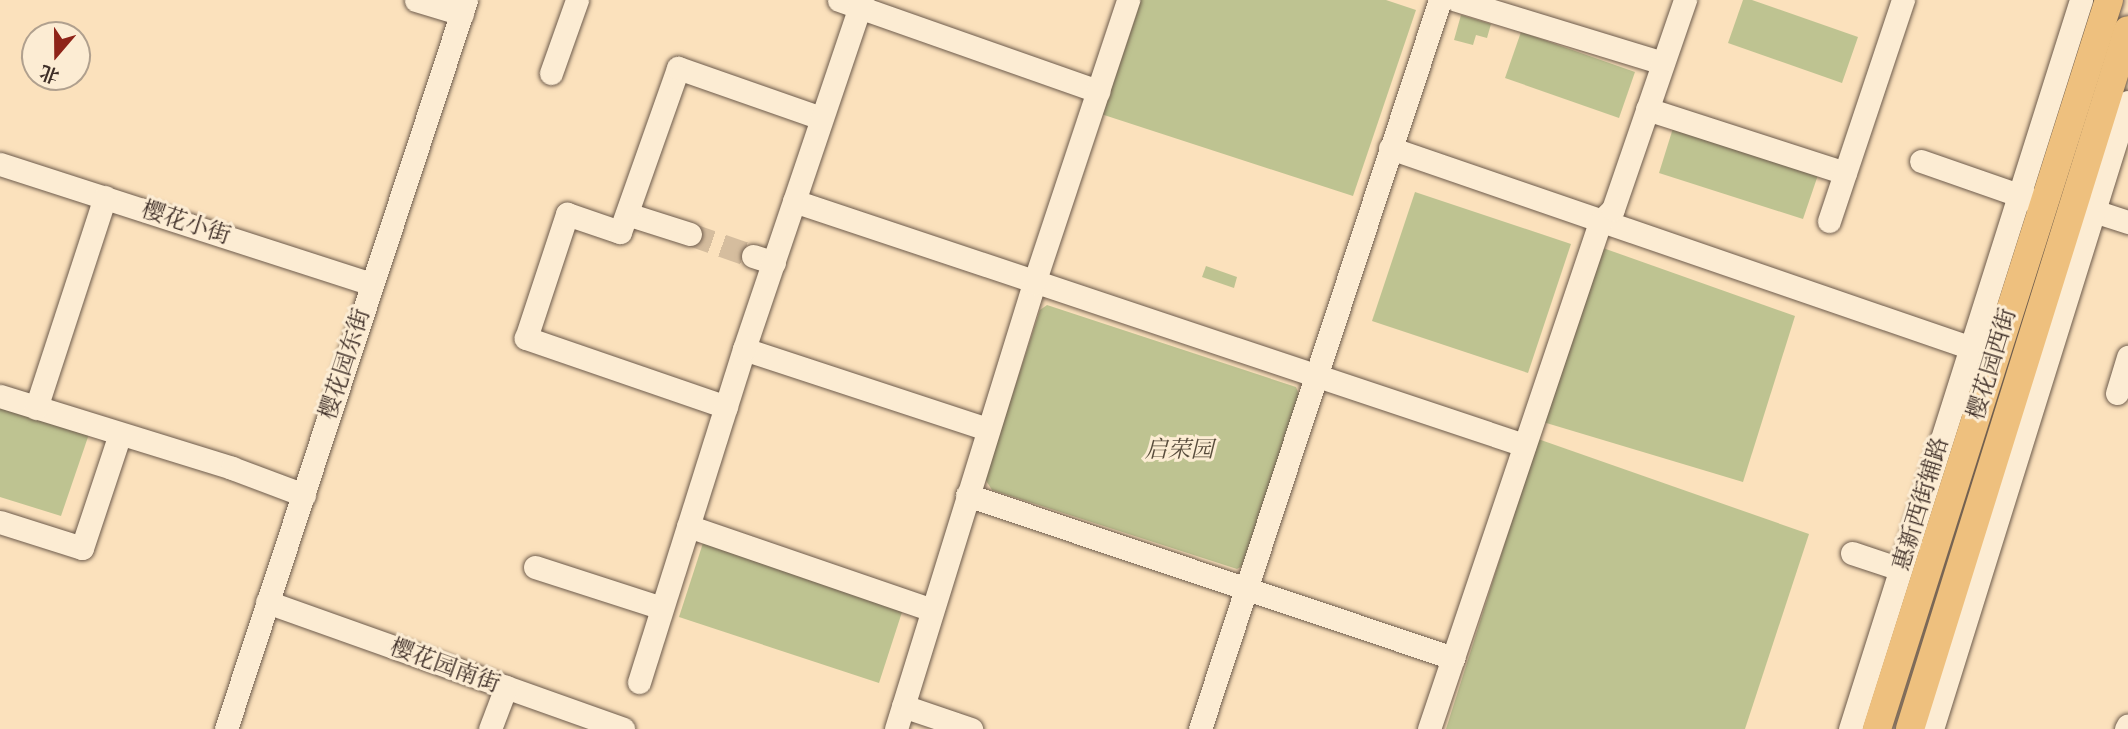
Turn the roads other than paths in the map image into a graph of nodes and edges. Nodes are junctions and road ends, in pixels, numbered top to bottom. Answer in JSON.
{"nodes":[{"id":1,"x":416,"y":0,"type":"edge"},
{"id":2,"x":577,"y":0,"type":"edge"},
{"id":3,"x":1128,"y":0,"type":"edge"},
{"id":4,"x":1440,"y":0,"type":"edge"},
{"id":5,"x":1457,"y":0,"type":"edge"},
{"id":6,"x":1685,"y":0,"type":"edge"},
{"id":7,"x":1903,"y":0,"type":"edge"},
{"id":8,"x":2081,"y":0,"type":"edge"},
{"id":9,"x":2109,"y":0,"type":"edge"},
{"id":10,"x":854,"y":2,"type":"edge"},
{"id":11,"x":464,"y":7,"type":"edge"},
{"id":12,"x":2128,"y":30,"type":"edge"},
{"id":13,"x":1663,"y":63,"type":"junction"},
{"id":14,"x":551,"y":73,"type":"dead end"},
{"id":15,"x":1098,"y":91,"type":"junction"},
{"id":16,"x":2128,"y":102,"type":"edge"},
{"id":17,"x":1647,"y":109,"type":"junction"},
{"id":18,"x":821,"y":118,"type":"junction"},
{"id":19,"x":1390,"y":148,"type":"junction"},
{"id":20,"x":1921,"y":161,"type":"dead end"},
{"id":21,"x":0,"y":164,"type":"edge"},
{"id":22,"x":1845,"y":173,"type":"junction"},
{"id":23,"x":105,"y":197,"type":"junction"},
{"id":24,"x":2031,"y":199,"type":"junction"},
{"id":25,"x":794,"y":201,"type":"junction"},
{"id":26,"x":2082,"y":213,"type":"junction"},
{"id":27,"x":626,"y":214,"type":"junction"},
{"id":28,"x":1829,"y":221,"type":"dead end"},
{"id":29,"x":1600,"y":222,"type":"junction"},
{"id":30,"x":2128,"y":222,"type":"edge"},
{"id":31,"x":690,"y":234,"type":"tunnel mouth"},
{"id":32,"x":371,"y":284,"type":"junction"},
{"id":33,"x":1034,"y":284,"type":"junction"},
{"id":34,"x":744,"y":349,"type":"junction"},
{"id":35,"x":1982,"y":352,"type":"junction"},
{"id":36,"x":2128,"y":357,"type":"edge"},
{"id":37,"x":1318,"y":376,"type":"junction"},
{"id":38,"x":2117,"y":393,"type":"dead end"},
{"id":39,"x":0,"y":396,"type":"edge"},
{"id":40,"x":726,"y":407,"type":"junction"},
{"id":41,"x":36,"y":408,"type":"junction"},
{"id":42,"x":988,"y":429,"type":"junction"},
{"id":43,"x":120,"y":434,"type":"junction"},
{"id":44,"x":1524,"y":445,"type":"junction"},
{"id":45,"x":304,"y":495,"type":"junction"},
{"id":46,"x":967,"y":495,"type":"junction"},
{"id":47,"x":0,"y":522,"type":"edge"},
{"id":48,"x":688,"y":526,"type":"junction"},
{"id":49,"x":1852,"y":553,"type":"dead end"},
{"id":50,"x":535,"y":567,"type":"dead end"},
{"id":51,"x":1900,"y":569,"type":"junction"},
{"id":52,"x":1247,"y":587,"type":"junction"},
{"id":53,"x":267,"y":602,"type":"junction"},
{"id":54,"x":663,"y":608,"type":"junction"},
{"id":55,"x":932,"y":610,"type":"junction"},
{"id":56,"x":1453,"y":658,"type":"junction"},
{"id":57,"x":639,"y":682,"type":"dead end"},
{"id":58,"x":506,"y":688,"type":"junction"},
{"id":59,"x":903,"y":706,"type":"junction"},
{"id":60,"x":226,"y":729,"type":"edge"},
{"id":61,"x":490,"y":729,"type":"edge"},
{"id":62,"x":623,"y":729,"type":"edge"},
{"id":63,"x":896,"y":729,"type":"edge"},
{"id":64,"x":971,"y":729,"type":"edge"},
{"id":65,"x":1200,"y":729,"type":"edge"},
{"id":66,"x":1429,"y":729,"type":"edge"},
{"id":67,"x":1850,"y":729,"type":"edge"},
{"id":68,"x":1877,"y":729,"type":"edge"},
{"id":69,"x":1910,"y":729,"type":"edge"},
{"id":70,"x":1932,"y":729,"type":"edge"}],
"edges":[{"from":1,"to":11,"type":"street"},
{"from":2,"to":14,"type":"street"},
{"from":3,"to":15,"type":"street"},
{"from":4,"to":19,"type":"street"},
{"from":5,"to":13,"type":"street"},
{"from":6,"to":13,"type":"street"},
{"from":7,"to":22,"type":"street"},
{"from":8,"to":24,"type":"street"},
{"from":9,"to":24,"type":"main road","name":"樱花园西街"},
{"from":10,"to":15,"type":"street"},
{"from":10,"to":18,"type":"street"},
{"from":11,"to":32,"type":"street","name":"樱花园东街"},
{"from":12,"to":26,"type":"main road","name":"樱花园西街"},
{"from":13,"to":17,"type":"street"},
{"from":15,"to":33,"type":"street"},
{"from":16,"to":26,"type":"street"},
{"from":17,"to":22,"type":"street"},
{"from":17,"to":29,"type":"street"},
{"from":18,"to":25,"type":"street"},
{"from":18,"to":27,"type":"street"},
{"from":19,"to":29,"type":"street"},
{"from":19,"to":37,"type":"street"},
{"from":20,"to":24,"type":"street"},
{"from":21,"to":23,"type":"street","name":"樱花小街"},
{"from":22,"to":28,"type":"street"},
{"from":23,"to":32,"type":"street","name":"樱花小街"},
{"from":23,"to":41,"type":"street"},
{"from":24,"to":35,"type":"main road","name":"樱花园西街"},
{"from":25,"to":33,"type":"street"},
{"from":25,"to":34,"type":"street"},
{"from":26,"to":30,"type":"street"},
{"from":26,"to":69,"type":"main road","name":"樱花园西街"},
{"from":26,"to":70,"type":"street"},
{"from":27,"to":31,"type":"street"},
{"from":27,"to":40,"type":"street"},
{"from":29,"to":35,"type":"street"},
{"from":29,"to":44,"type":"street"},
{"from":32,"to":45,"type":"street","name":"樱花园东街"},
{"from":33,"to":37,"type":"street"},
{"from":33,"to":42,"type":"street"},
{"from":34,"to":40,"type":"street"},
{"from":34,"to":42,"type":"street"},
{"from":35,"to":51,"type":"street","name":"惠新西街辅路"},
{"from":35,"to":68,"type":"main road","name":"樱花园西街"},
{"from":36,"to":38,"type":"street"},
{"from":37,"to":44,"type":"street"},
{"from":37,"to":52,"type":"street"},
{"from":39,"to":41,"type":"street"},
{"from":40,"to":48,"type":"street"},
{"from":41,"to":43,"type":"street"},
{"from":42,"to":46,"type":"street"},
{"from":43,"to":45,"type":"street"},
{"from":43,"to":47,"type":"street"},
{"from":44,"to":56,"type":"street"},
{"from":45,"to":53,"type":"street","name":"樱花园东街"},
{"from":46,"to":52,"type":"street"},
{"from":46,"to":55,"type":"street"},
{"from":48,"to":54,"type":"street"},
{"from":48,"to":55,"type":"street"},
{"from":49,"to":51,"type":"street"},
{"from":50,"to":54,"type":"street"},
{"from":51,"to":67,"type":"street","name":"惠新西街辅路"},
{"from":52,"to":56,"type":"street"},
{"from":52,"to":65,"type":"street"},
{"from":53,"to":58,"type":"street","name":"樱花园南街"},
{"from":53,"to":60,"type":"street","name":"樱花园东街"},
{"from":54,"to":57,"type":"street"},
{"from":55,"to":59,"type":"street"},
{"from":56,"to":66,"type":"street"},
{"from":58,"to":61,"type":"street"},
{"from":58,"to":62,"type":"street","name":"樱花园南街"},
{"from":59,"to":63,"type":"street"},
{"from":59,"to":64,"type":"street"}]}
